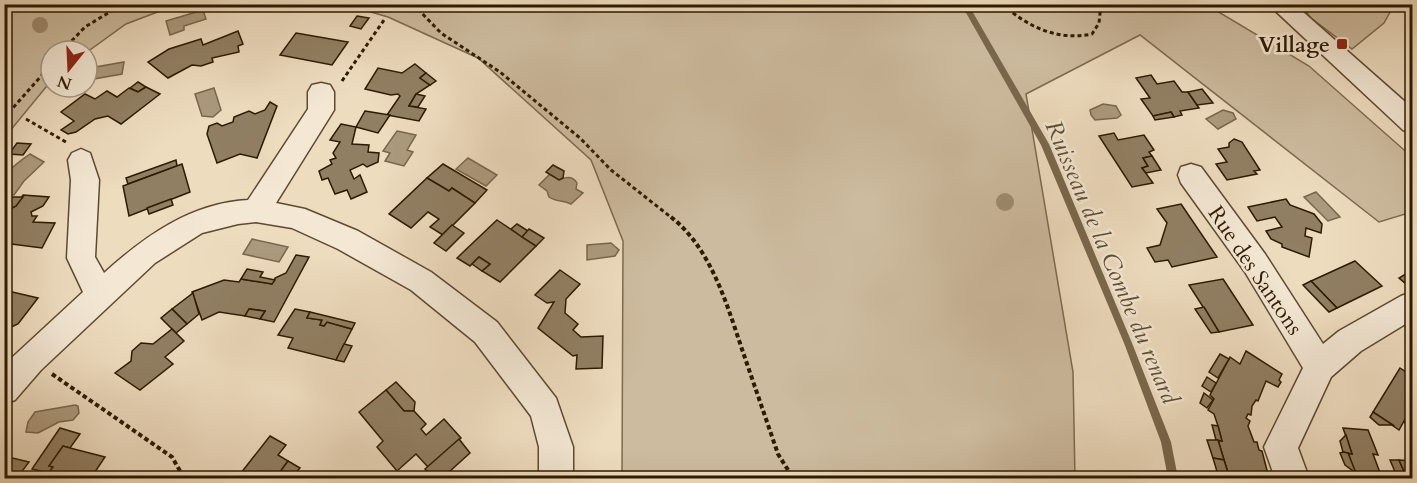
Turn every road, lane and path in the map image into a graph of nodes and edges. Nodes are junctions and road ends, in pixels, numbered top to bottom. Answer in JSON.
{"nodes":[{"id":1,"x":123,"y":4,"type":"edge"},
{"id":2,"x":413,"y":4,"type":"edge"},
{"id":3,"x":1002,"y":4,"type":"edge"},
{"id":4,"x":1101,"y":4,"type":"edge"},
{"id":5,"x":1279,"y":4,"type":"edge"},
{"id":6,"x":384,"y":20,"type":"dead end"},
{"id":7,"x":74,"y":39,"type":"edge"},
{"id":8,"x":39,"y":78,"type":"edge"},
{"id":9,"x":321,"y":92,"type":"joint"},
{"id":10,"x":4,"y":118,"type":"edge"},
{"id":11,"x":26,"y":119,"type":"dead end"},
{"id":12,"x":1413,"y":123,"type":"edge"},
{"id":13,"x":81,"y":160,"type":"joint"},
{"id":14,"x":1191,"y":175,"type":"dead end"},
{"id":15,"x":256,"y":211,"type":"junction"},
{"id":16,"x":100,"y":294,"type":"junction"},
{"id":17,"x":1413,"y":305,"type":"edge"},
{"id":18,"x":30,"y":360,"type":"junction"},
{"id":19,"x":1320,"y":367,"type":"junction"},
{"id":20,"x":4,"y":389,"type":"edge"},
{"id":21,"x":184,"y":478,"type":"edge"},
{"id":22,"x":556,"y":478,"type":"edge"},
{"id":23,"x":793,"y":478,"type":"edge"},
{"id":24,"x":1292,"y":478,"type":"edge"}],
"edges":[{"from":1,"to":7,"type":"path"},
{"from":2,"to":23,"type":"path"},
{"from":3,"to":4,"type":"path"},
{"from":5,"to":12,"type":"street"},
{"from":6,"to":9,"type":"path"},
{"from":8,"to":10,"type":"path"},
{"from":9,"to":15,"type":"street"},
{"from":11,"to":13,"type":"path"},
{"from":13,"to":16,"type":"street"},
{"from":14,"to":19,"type":"street","name":"Rue des Santons"},
{"from":15,"to":16,"type":"street"},
{"from":15,"to":22,"type":"street"},
{"from":16,"to":18,"type":"street"},
{"from":17,"to":19,"type":"street"},
{"from":18,"to":20,"type":"street"},
{"from":18,"to":21,"type":"path"},
{"from":19,"to":24,"type":"street"}]}
